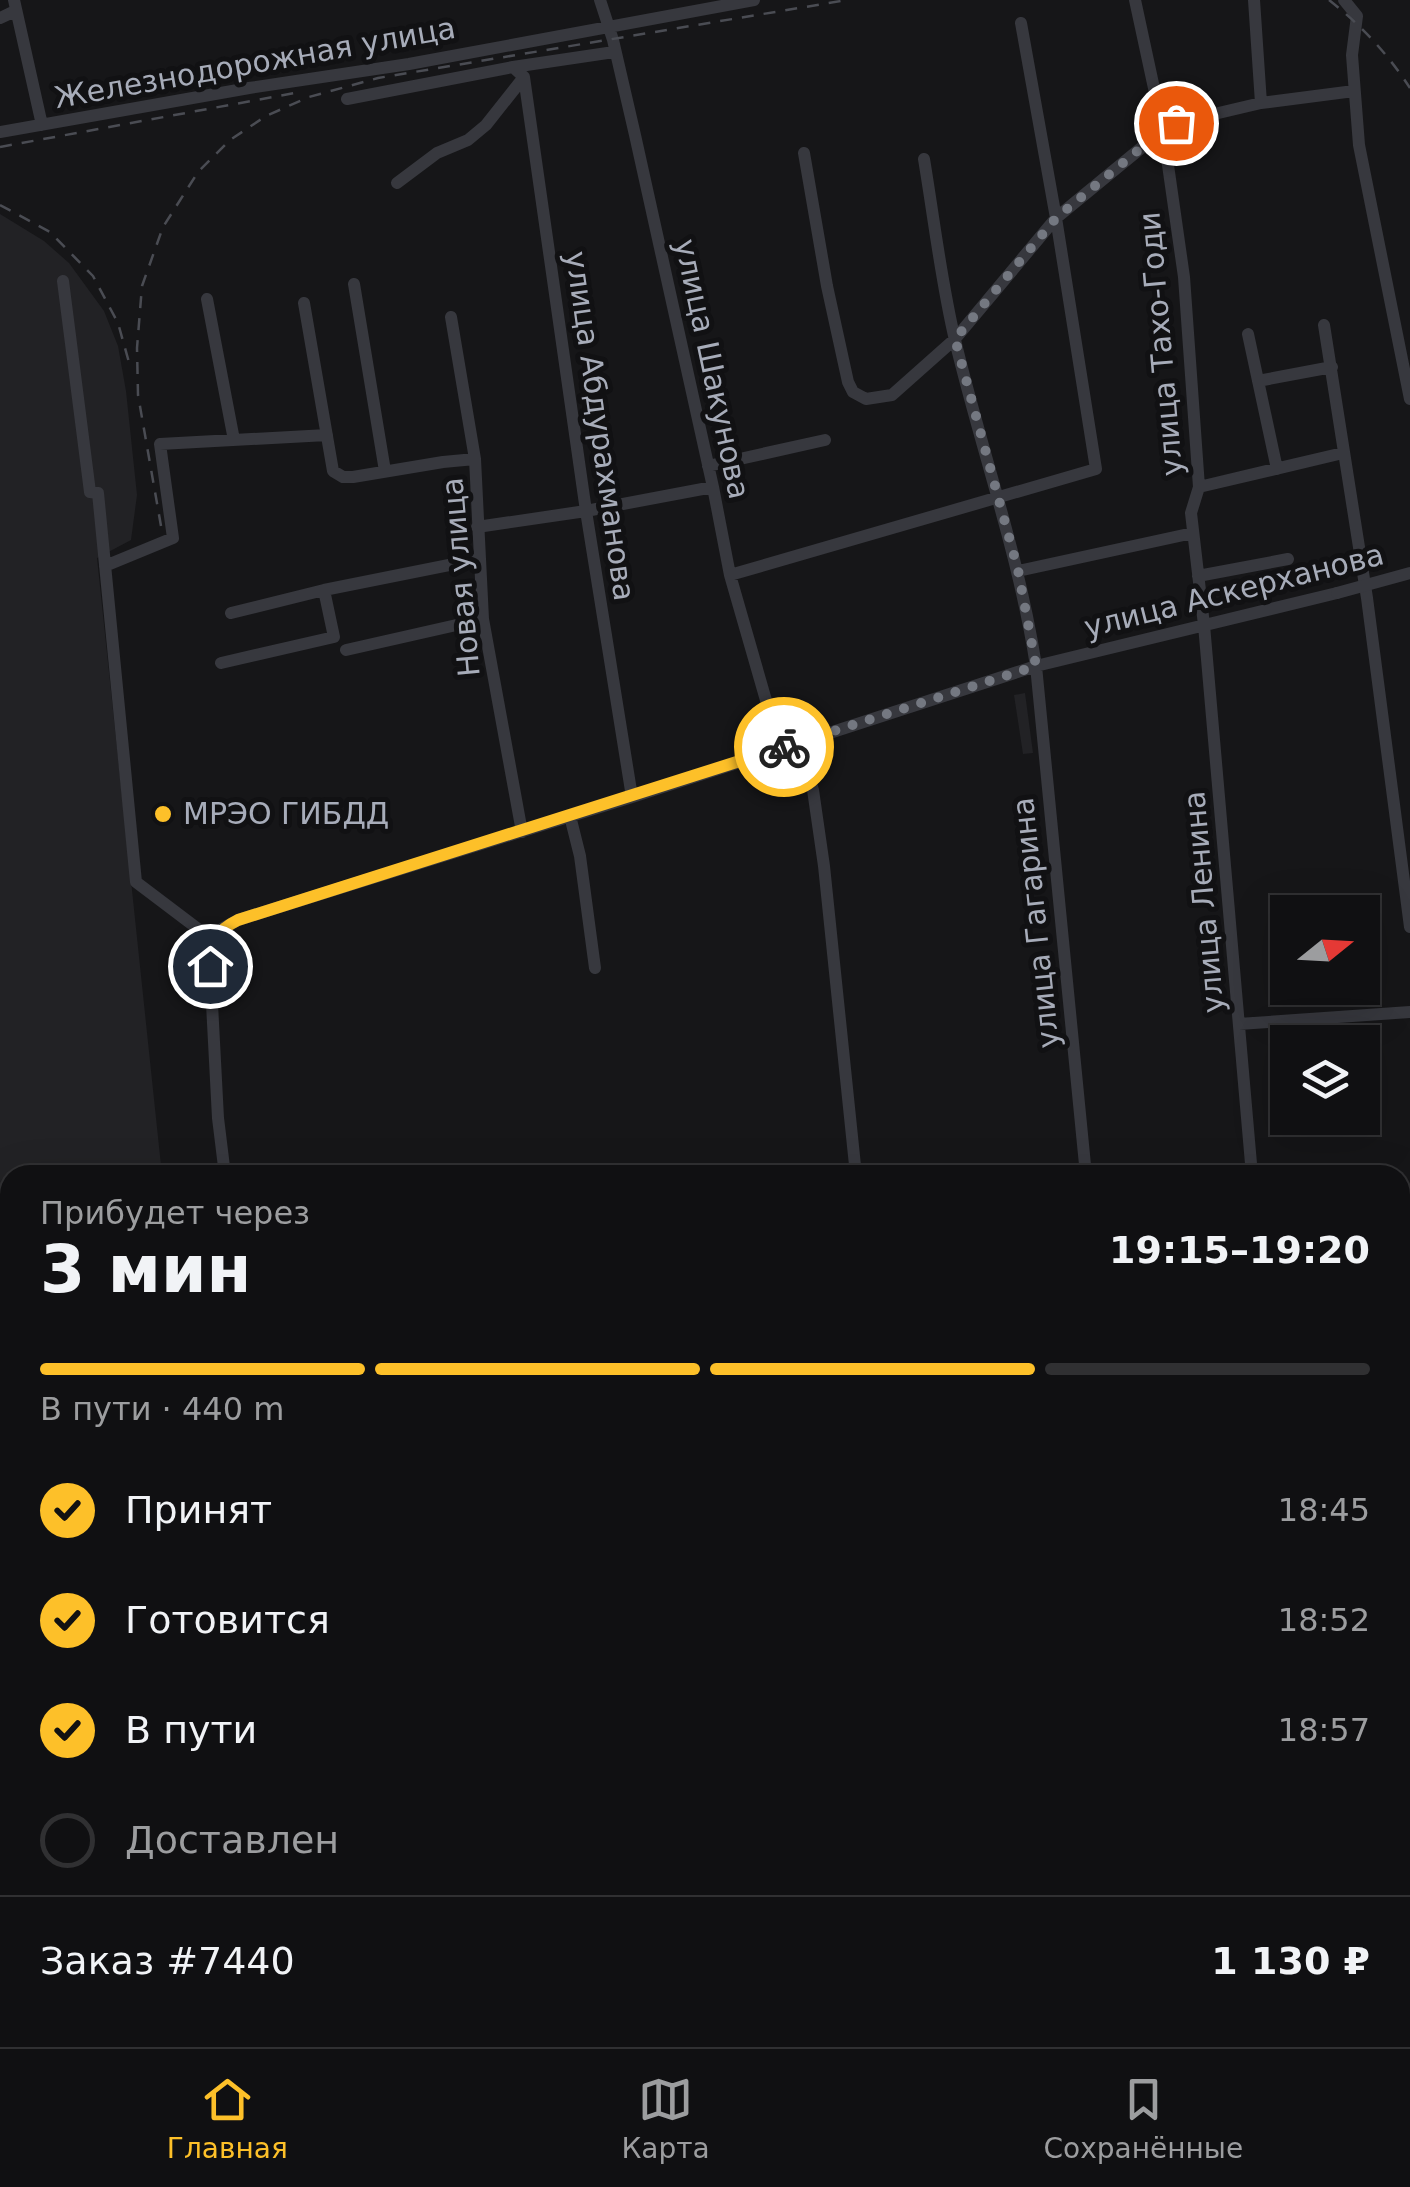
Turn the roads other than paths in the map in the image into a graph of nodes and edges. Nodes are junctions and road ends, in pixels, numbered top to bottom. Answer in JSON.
{"nodes":[{"id":1,"x":600,"y":0,"type":"edge"},
{"id":2,"x":754,"y":0,"type":"edge"},
{"id":3,"x":1135,"y":0,"type":"edge"},
{"id":4,"x":1254,"y":0,"type":"edge"},
{"id":5,"x":1344,"y":0,"type":"edge"},
{"id":6,"x":14,"y":6,"type":"edge"},
{"id":7,"x":0,"y":18,"type":"edge"},
{"id":8,"x":1021,"y":23,"type":"dead end"},
{"id":9,"x":609,"y":28,"type":"junction"},
{"id":10,"x":614,"y":52,"type":"junction"},
{"id":11,"x":513,"y":67,"type":"junction"},
{"id":12,"x":524,"y":77,"type":"junction"},
{"id":13,"x":1354,"y":91,"type":"junction"},
{"id":14,"x":347,"y":100,"type":"dead end"},
{"id":15,"x":1261,"y":104,"type":"junction"},
{"id":16,"x":42,"y":125,"type":"junction"},
{"id":17,"x":1163,"y":130,"type":"junction"},
{"id":18,"x":0,"y":132,"type":"edge"},
{"id":19,"x":804,"y":153,"type":"dead end"},
{"id":20,"x":924,"y":160,"type":"dead end"},
{"id":21,"x":397,"y":182,"type":"dead end"},
{"id":22,"x":1056,"y":218,"type":"junction"},
{"id":23,"x":62,"y":282,"type":"dead end"},
{"id":24,"x":354,"y":284,"type":"dead end"},
{"id":25,"x":207,"y":299,"type":"dead end"},
{"id":26,"x":304,"y":303,"type":"dead end"},
{"id":27,"x":451,"y":317,"type":"dead end"},
{"id":28,"x":1324,"y":324,"type":"dead end"},
{"id":29,"x":1248,"y":334,"type":"dead end"},
{"id":30,"x":955,"y":339,"type":"junction"},
{"id":31,"x":1332,"y":367,"type":"junction"},
{"id":32,"x":1258,"y":380,"type":"junction"},
{"id":33,"x":1410,"y":399,"type":"edge"},
{"id":34,"x":327,"y":436,"type":"junction"},
{"id":35,"x":234,"y":440,"type":"junction"},
{"id":36,"x":826,"y":440,"type":"dead end"},
{"id":37,"x":1344,"y":453,"type":"junction"},
{"id":38,"x":475,"y":459,"type":"junction"},
{"id":39,"x":708,"y":466,"type":"junction"},
{"id":40,"x":1277,"y":469,"type":"junction"},
{"id":41,"x":385,"y":471,"type":"junction"},
{"id":42,"x":713,"y":487,"type":"junction"},
{"id":43,"x":1199,"y":487,"type":"junction"},
{"id":44,"x":998,"y":496,"type":"junction"},
{"id":45,"x":586,"y":510,"type":"junction"},
{"id":46,"x":477,"y":527,"type":"junction"},
{"id":47,"x":1194,"y":533,"type":"junction"},
{"id":48,"x":479,"y":559,"type":"junction"},
{"id":49,"x":1288,"y":559,"type":"dead end"},
{"id":50,"x":105,"y":566,"type":"junction"},
{"id":51,"x":1018,"y":570,"type":"junction"},
{"id":52,"x":1410,"y":573,"type":"edge"},
{"id":53,"x":730,"y":575,"type":"junction"},
{"id":54,"x":1198,"y":576,"type":"junction"},
{"id":55,"x":324,"y":590,"type":"junction"},
{"id":56,"x":231,"y":613,"type":"dead end"},
{"id":57,"x":483,"y":619,"type":"junction"},
{"id":58,"x":1204,"y":625,"type":"junction"},
{"id":59,"x":346,"y":650,"type":"dead end"},
{"id":60,"x":221,"y":664,"type":"dead end"},
{"id":61,"x":1036,"y":666,"type":"junction"},
{"id":62,"x":798,"y":743,"type":"junction"},
{"id":63,"x":780,"y":748,"type":"junction"},
{"id":64,"x":632,"y":797,"type":"junction"},
{"id":65,"x":570,"y":816,"type":"junction"},
{"id":66,"x":522,"y":832,"type":"junction"},
{"id":67,"x":1410,"y":928,"type":"edge"},
{"id":68,"x":214,"y":941,"type":"junction"},
{"id":69,"x":595,"y":968,"type":"dead end"},
{"id":70,"x":1410,"y":1012,"type":"edge"},
{"id":71,"x":1239,"y":1024,"type":"junction"},
{"id":72,"x":224,"y":1165,"type":"edge"},
{"id":73,"x":855,"y":1165,"type":"edge"},
{"id":74,"x":1085,"y":1165,"type":"edge"},
{"id":75,"x":1251,"y":1165,"type":"edge"}],
"edges":[{"from":1,"to":9,"type":"street","name":"улица Шакунова"},
{"from":2,"to":9,"type":"street","name":"Железнодорожная улица"},
{"from":3,"to":17,"type":"street","name":"улица Тахо-Годи"},
{"from":4,"to":15,"type":"street"},
{"from":5,"to":13,"type":"street"},
{"from":6,"to":7,"type":"street"},
{"from":6,"to":16,"type":"street"},
{"from":8,"to":22,"type":"street"},
{"from":9,"to":10,"type":"street","name":"улица Шакунова"},
{"from":9,"to":16,"type":"street","name":"Железнодорожная улица"},
{"from":10,"to":11,"type":"street"},
{"from":10,"to":39,"type":"street","name":"улица Шакунова"},
{"from":11,"to":12,"type":"street"},
{"from":11,"to":14,"type":"street"},
{"from":12,"to":21,"type":"street"},
{"from":12,"to":45,"type":"street","name":"улица Абдурахманова"},
{"from":13,"to":15,"type":"street"},
{"from":13,"to":33,"type":"street"},
{"from":15,"to":17,"type":"street"},
{"from":16,"to":18,"type":"street","name":"Железнодорожная улица"},
{"from":17,"to":22,"type":"street"},
{"from":17,"to":43,"type":"street","name":"улица Тахо-Годи"},
{"from":19,"to":30,"type":"street"},
{"from":20,"to":30,"type":"street","name":"улица Гагарина"},
{"from":22,"to":30,"type":"street"},
{"from":22,"to":44,"type":"street"},
{"from":23,"to":50,"type":"street"},
{"from":24,"to":41,"type":"street"},
{"from":25,"to":35,"type":"street"},
{"from":26,"to":34,"type":"street"},
{"from":27,"to":38,"type":"street","name":"Новая улица"},
{"from":28,"to":31,"type":"street"},
{"from":29,"to":32,"type":"street"},
{"from":30,"to":44,"type":"street","name":"улица Гагарина"},
{"from":31,"to":32,"type":"street"},
{"from":31,"to":37,"type":"street"},
{"from":32,"to":40,"type":"street"},
{"from":34,"to":35,"type":"street"},
{"from":34,"to":41,"type":"street"},
{"from":35,"to":50,"type":"street"},
{"from":36,"to":39,"type":"street"},
{"from":37,"to":40,"type":"street"},
{"from":37,"to":67,"type":"street"},
{"from":38,"to":41,"type":"street"},
{"from":38,"to":46,"type":"street","name":"Новая улица"},
{"from":39,"to":42,"type":"street","name":"улица Шакунова"},
{"from":40,"to":43,"type":"street"},
{"from":42,"to":45,"type":"street"},
{"from":42,"to":53,"type":"street","name":"улица Шакунова"},
{"from":43,"to":47,"type":"street","name":"улица Тахо-Годи"},
{"from":44,"to":51,"type":"street","name":"улица Гагарина"},
{"from":44,"to":53,"type":"street"},
{"from":45,"to":46,"type":"street"},
{"from":45,"to":64,"type":"street","name":"улица Абдурахманова"},
{"from":46,"to":48,"type":"street","name":"Новая улица"},
{"from":47,"to":51,"type":"street"},
{"from":47,"to":54,"type":"street","name":"улица Тахо-Годи"},
{"from":48,"to":55,"type":"street"},
{"from":48,"to":57,"type":"street","name":"Новая улица"},
{"from":49,"to":54,"type":"street"},
{"from":50,"to":68,"type":"street"},
{"from":51,"to":61,"type":"street","name":"улица Гагарина"},
{"from":52,"to":58,"type":"street","name":"улица Аскерханова","bridge":true},
{"from":53,"to":63,"type":"street","name":"улица Шакунова"},
{"from":54,"to":58,"type":"street","name":"улица Тахо-Годи"},
{"from":55,"to":56,"type":"street"},
{"from":55,"to":60,"type":"street"},
{"from":57,"to":59,"type":"street"},
{"from":57,"to":66,"type":"street","name":"Новая улица"},
{"from":58,"to":61,"type":"street","name":"улица Аскерханова"},
{"from":58,"to":71,"type":"street","name":"улица Ленина"},
{"from":61,"to":62,"type":"street","name":"улица Аскерханова"},
{"from":61,"to":74,"type":"street","name":"улица Гагарина"},
{"from":62,"to":63,"type":"street","name":"улица Аскерханова"},
{"from":62,"to":73,"type":"street"},
{"from":63,"to":64,"type":"street","name":"улица Аскерханова"},
{"from":64,"to":65,"type":"street","name":"улица Аскерханова"},
{"from":65,"to":66,"type":"street","name":"улица Аскерханова"},
{"from":65,"to":69,"type":"street"},
{"from":66,"to":68,"type":"street","name":"улица Аскерханова"},
{"from":68,"to":72,"type":"street"},
{"from":70,"to":71,"type":"street"},
{"from":71,"to":75,"type":"street","name":"улица Ленина"}]}
